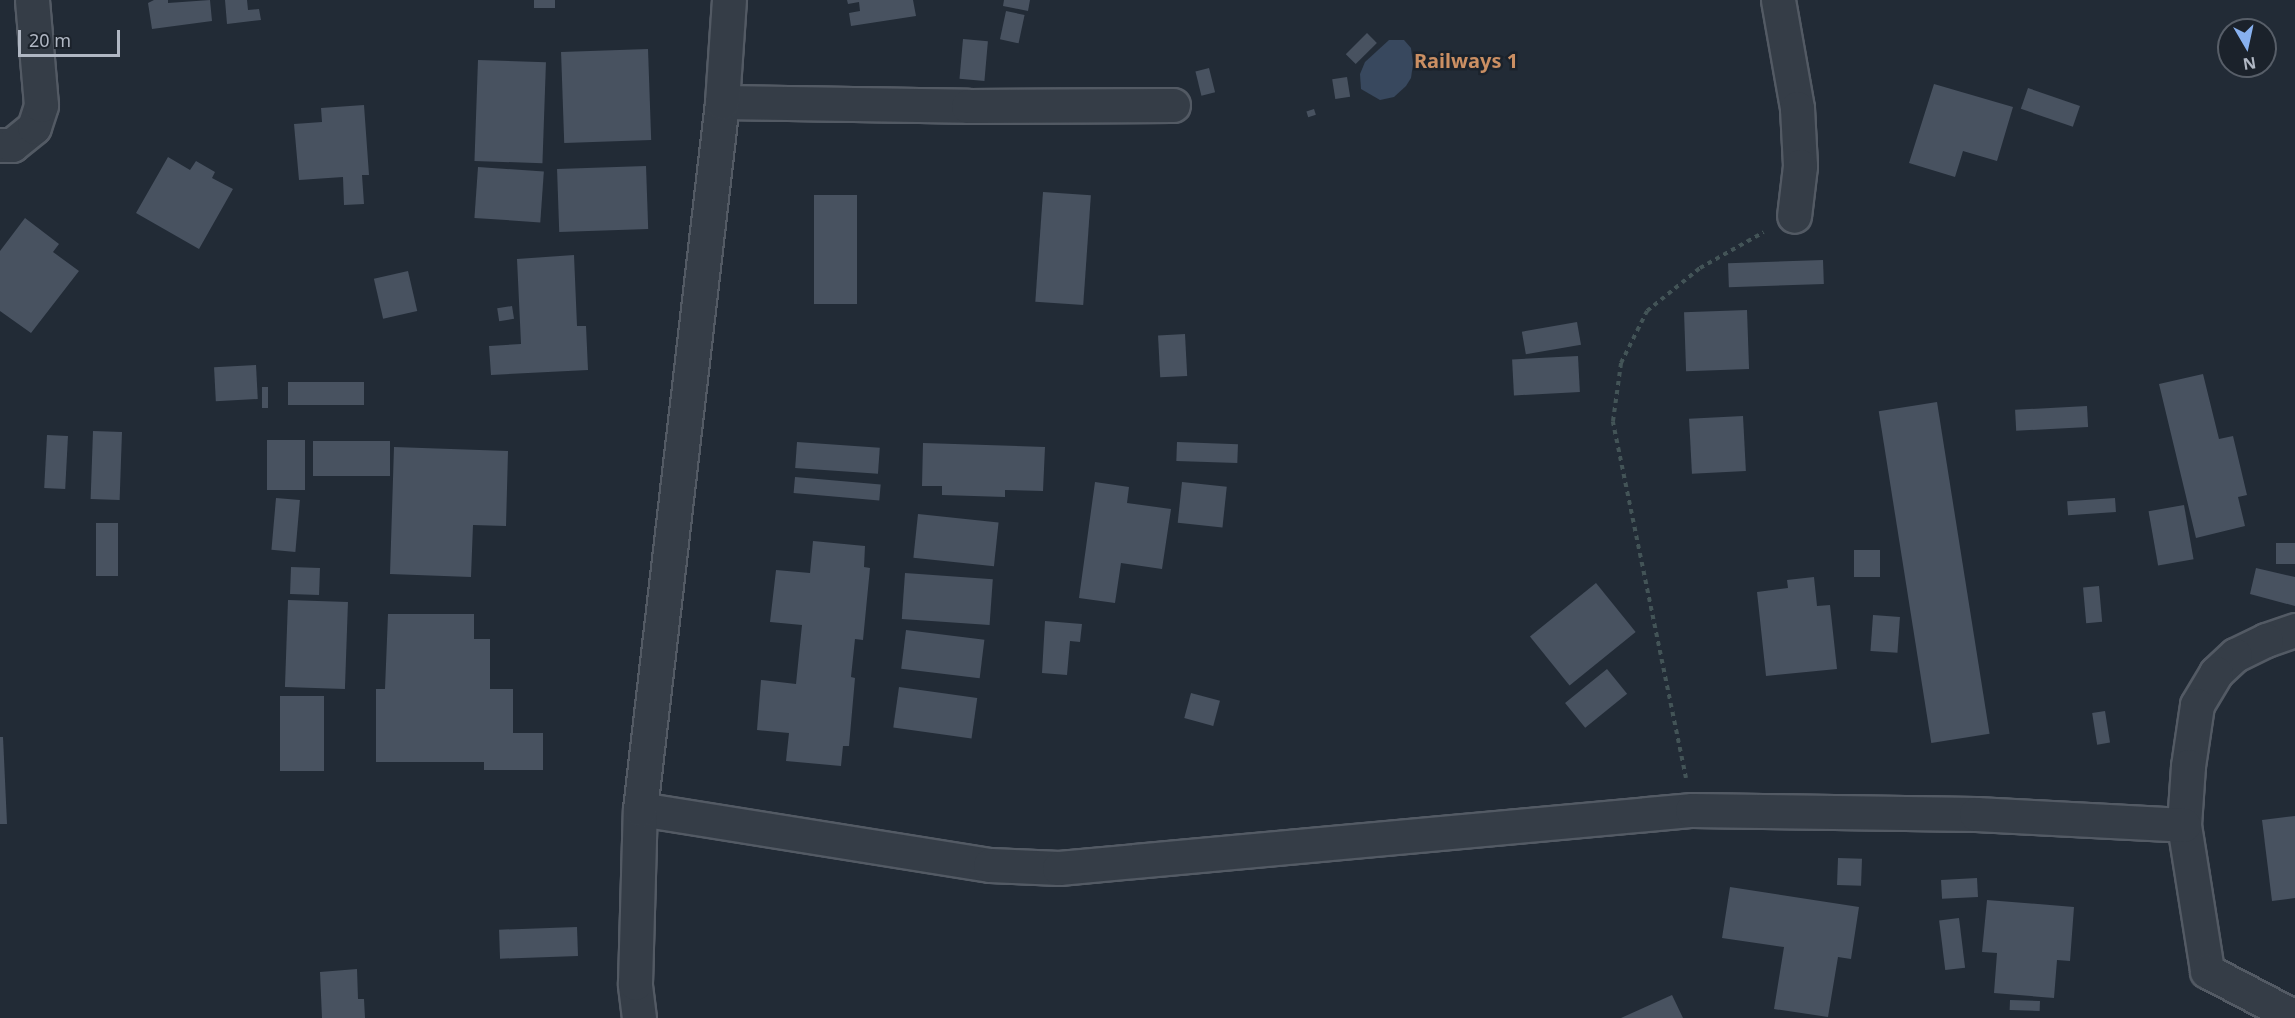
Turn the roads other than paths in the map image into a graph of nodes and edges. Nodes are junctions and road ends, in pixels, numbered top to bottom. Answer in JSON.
{"nodes":[{"id":1,"x":32,"y":0,"type":"edge"},
{"id":2,"x":729,"y":0,"type":"edge"},
{"id":3,"x":1778,"y":0,"type":"edge"},
{"id":4,"x":722,"y":102,"type":"junction"},
{"id":5,"x":1173,"y":105,"type":"dead end"},
{"id":6,"x":0,"y":145,"type":"edge"},
{"id":7,"x":1794,"y":216,"type":"road end"},
{"id":8,"x":2295,"y":630,"type":"edge"},
{"id":9,"x":640,"y":809,"type":"junction"},
{"id":10,"x":2184,"y":825,"type":"junction"},
{"id":11,"x":2295,"y":1017,"type":"edge"},
{"id":12,"x":639,"y":1018,"type":"edge"}],
"edges":[{"from":1,"to":6,"type":"street"},
{"from":2,"to":4,"type":"street"},
{"from":3,"to":7,"type":"street"},
{"from":4,"to":5,"type":"street"},
{"from":4,"to":9,"type":"street"},
{"from":8,"to":10,"type":"street"},
{"from":9,"to":10,"type":"street"},
{"from":9,"to":12,"type":"street"},
{"from":10,"to":11,"type":"street"}]}
